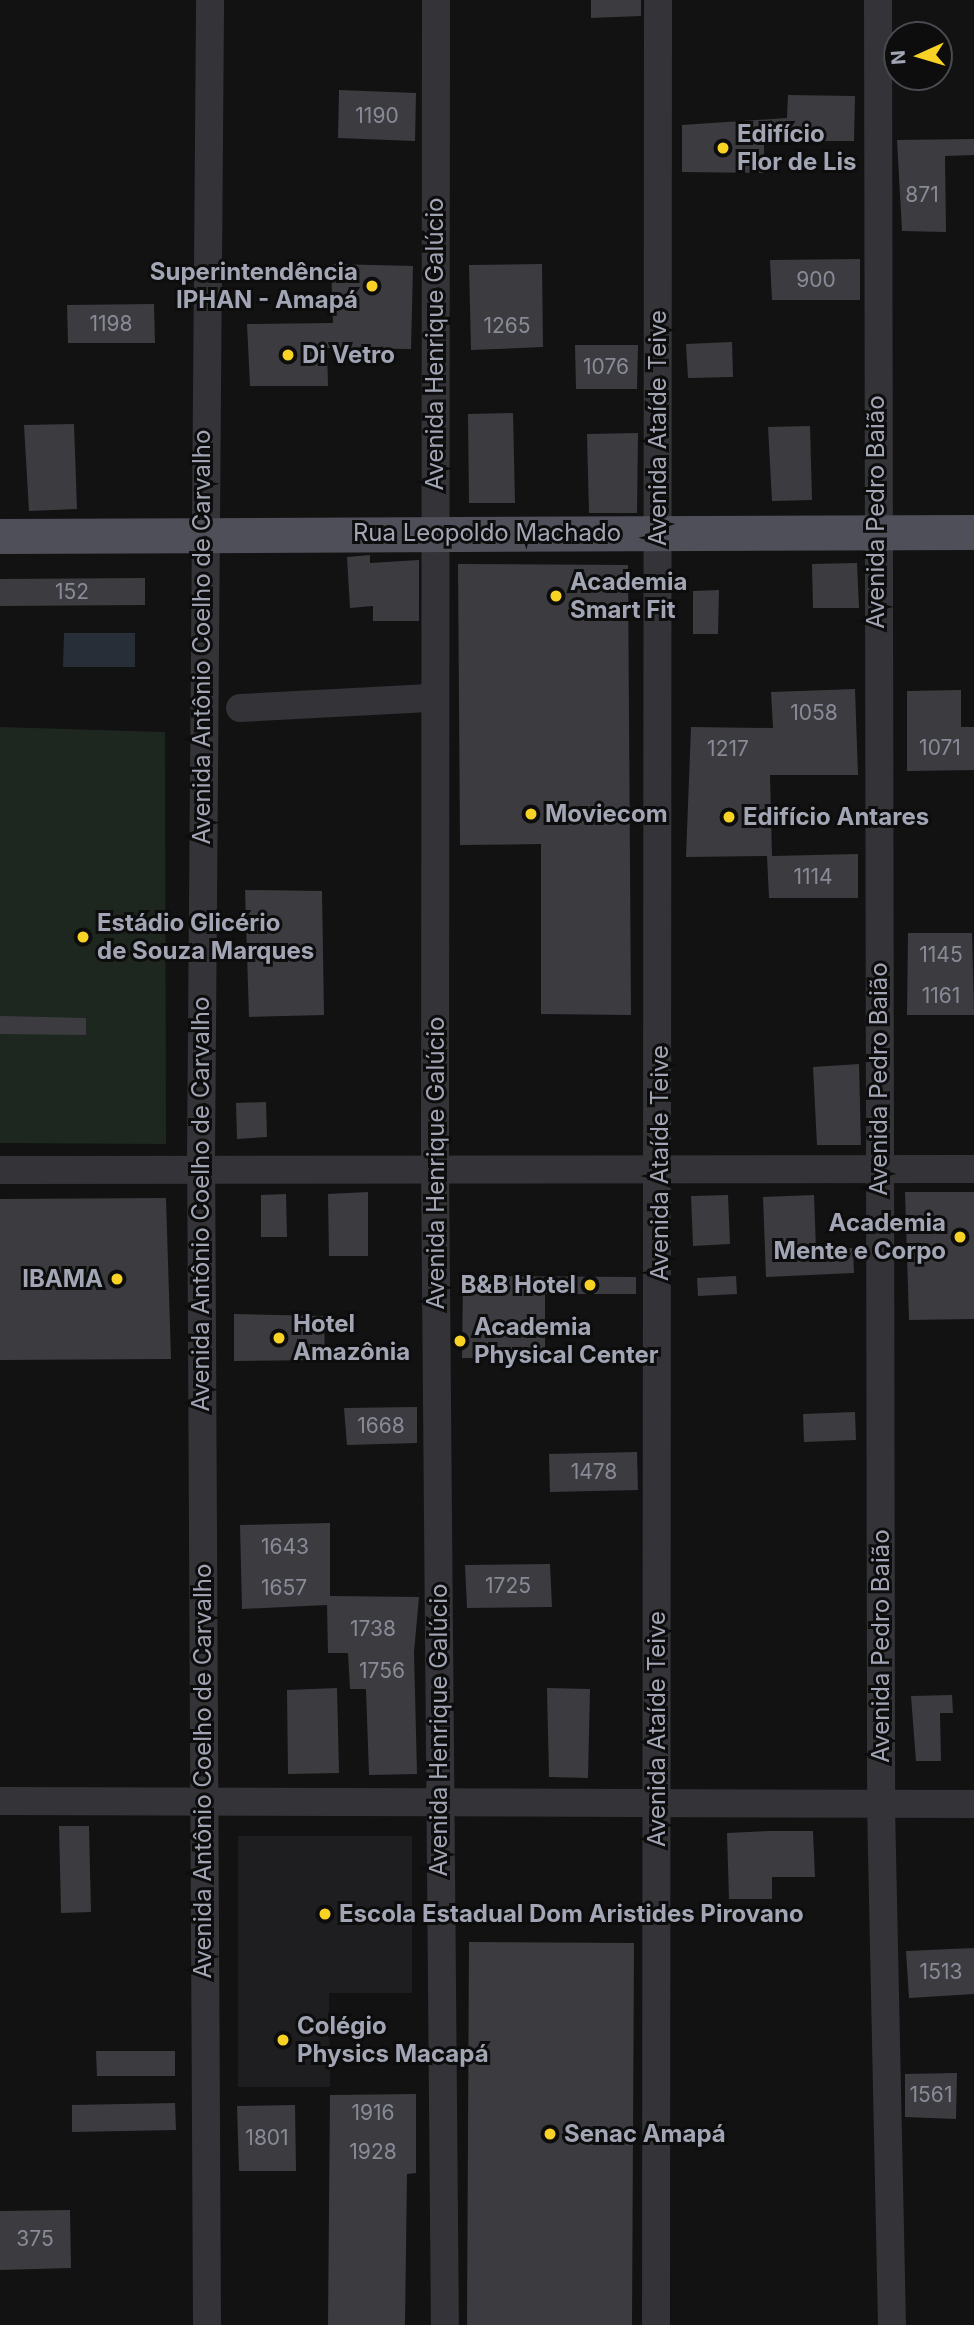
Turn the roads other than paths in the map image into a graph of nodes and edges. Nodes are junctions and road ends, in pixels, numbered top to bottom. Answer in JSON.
{"nodes":[{"id":1,"x":210,"y":0,"type":"edge"},
{"id":2,"x":436,"y":0,"type":"edge"},
{"id":3,"x":658,"y":0,"type":"edge"},
{"id":4,"x":878,"y":0,"type":"edge"},
{"id":5,"x":875,"y":531,"type":"junction"},
{"id":6,"x":658,"y":532,"type":"junction"},
{"id":7,"x":974,"y":532,"type":"edge"},
{"id":8,"x":434,"y":533,"type":"junction"},
{"id":9,"x":202,"y":535,"type":"junction"},
{"id":10,"x":0,"y":536,"type":"edge"},
{"id":11,"x":434,"y":698,"type":"junction"},
{"id":12,"x":240,"y":708,"type":"dead end"},
{"id":13,"x":435,"y":1167,"type":"junction"},
{"id":14,"x":661,"y":1168,"type":"junction"},
{"id":15,"x":880,"y":1169,"type":"junction"},
{"id":16,"x":974,"y":1169,"type":"edge"},
{"id":17,"x":0,"y":1170,"type":"edge"},
{"id":18,"x":201,"y":1170,"type":"junction"},
{"id":19,"x":439,"y":1799,"type":"junction"},
{"id":20,"x":0,"y":1801,"type":"edge"},
{"id":21,"x":202,"y":1801,"type":"junction"},
{"id":22,"x":656,"y":1801,"type":"junction"},
{"id":23,"x":974,"y":1804,"type":"edge"},
{"id":24,"x":881,"y":1805,"type":"junction"},
{"id":25,"x":207,"y":2325,"type":"edge"},
{"id":26,"x":445,"y":2325,"type":"edge"},
{"id":27,"x":656,"y":2325,"type":"edge"},
{"id":28,"x":892,"y":2325,"type":"edge"}],
"edges":[{"from":1,"to":9,"type":"street","name":"Avenida Antônio Coelho de Carvalho"},
{"from":2,"to":8,"type":"street","name":"Avenida Henrique Galúcio"},
{"from":3,"to":6,"type":"street","name":"Avenida Ataíde Teive"},
{"from":4,"to":5,"type":"street","name":"Avenida Pedro Baião"},
{"from":5,"to":6,"type":"main road","name":"Rua Leopoldo Machado"},
{"from":5,"to":7,"type":"main road","name":"Rua Leopoldo Machado"},
{"from":5,"to":15,"type":"street","name":"Avenida Pedro Baião"},
{"from":6,"to":8,"type":"main road","name":"Rua Leopoldo Machado"},
{"from":6,"to":14,"type":"street","name":"Avenida Ataíde Teive"},
{"from":8,"to":9,"type":"main road","name":"Rua Leopoldo Machado"},
{"from":8,"to":11,"type":"street","name":"Avenida Henrique Galúcio"},
{"from":9,"to":10,"type":"main road","name":"Rua Leopoldo Machado"},
{"from":9,"to":18,"type":"street","name":"Avenida Antônio Coelho de Carvalho"},
{"from":11,"to":12,"type":"street"},
{"from":11,"to":13,"type":"street","name":"Avenida Henrique Galúcio"},
{"from":13,"to":14,"type":"street"},
{"from":13,"to":18,"type":"street"},
{"from":13,"to":19,"type":"street","name":"Avenida Henrique Galúcio"},
{"from":14,"to":15,"type":"street"},
{"from":14,"to":22,"type":"street","name":"Avenida Ataíde Teive"},
{"from":15,"to":16,"type":"street"},
{"from":15,"to":24,"type":"street","name":"Avenida Pedro Baião"},
{"from":17,"to":18,"type":"street"},
{"from":18,"to":21,"type":"street","name":"Avenida Antônio Coelho de Carvalho"},
{"from":19,"to":21,"type":"street"},
{"from":19,"to":22,"type":"street"},
{"from":19,"to":26,"type":"street","name":"Avenida Henrique Galúcio"},
{"from":20,"to":21,"type":"street"},
{"from":21,"to":25,"type":"street","name":"Avenida Antônio Coelho de Carvalho"},
{"from":22,"to":24,"type":"street"},
{"from":22,"to":27,"type":"street","name":"Avenida Ataíde Teive"},
{"from":23,"to":24,"type":"street"},
{"from":24,"to":28,"type":"street","name":"Avenida Pedro Baião"}]}
